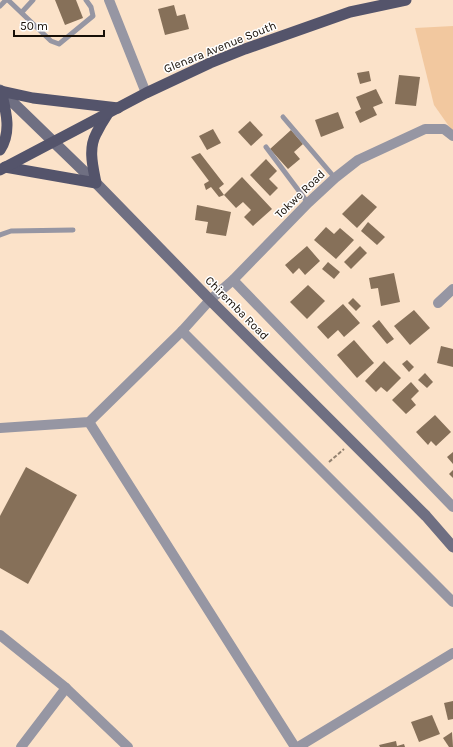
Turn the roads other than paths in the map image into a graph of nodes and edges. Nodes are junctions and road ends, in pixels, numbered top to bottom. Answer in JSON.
{"nodes":[{"id":1,"x":7,"y":0,"type":"edge"},
{"id":2,"x":32,"y":0,"type":"edge"},
{"id":3,"x":86,"y":0,"type":"edge"},
{"id":4,"x":109,"y":0,"type":"edge"},
{"id":5,"x":406,"y":0,"type":"edge"},
{"id":6,"x":0,"y":6,"type":"edge"},
{"id":7,"x":22,"y":12,"type":"junction"},
{"id":8,"x":1,"y":91,"type":"edge"},
{"id":9,"x":146,"y":93,"type":"junction"},
{"id":10,"x":118,"y":108,"type":"junction"},
{"id":11,"x":108,"y":114,"type":"junction"},
{"id":12,"x":282,"y":118,"type":"dead end"},
{"id":13,"x":453,"y":136,"type":"edge"},
{"id":14,"x":53,"y":142,"type":"junction"},
{"id":15,"x":266,"y":147,"type":"dead end"},
{"id":16,"x":0,"y":150,"type":"edge"},
{"id":17,"x":3,"y":169,"type":"edge"},
{"id":18,"x":335,"y":178,"type":"junction"},
{"id":19,"x":96,"y":183,"type":"junction"},
{"id":20,"x":308,"y":204,"type":"junction"},
{"id":21,"x":73,"y":230,"type":"dead end"},
{"id":22,"x":0,"y":235,"type":"edge"},
{"id":23,"x":233,"y":280,"type":"junction"},
{"id":24,"x":453,"y":289,"type":"edge"},
{"id":25,"x":210,"y":300,"type":"junction"},
{"id":26,"x":438,"y":303,"type":"dead end"},
{"id":27,"x":182,"y":330,"type":"junction"},
{"id":28,"x":89,"y":422,"type":"junction"},
{"id":29,"x":0,"y":428,"type":"edge"},
{"id":30,"x":453,"y":507,"type":"edge"},
{"id":31,"x":453,"y":547,"type":"edge"},
{"id":32,"x":453,"y":602,"type":"edge"},
{"id":33,"x":0,"y":635,"type":"edge"},
{"id":34,"x":453,"y":653,"type":"edge"},
{"id":35,"x":66,"y":688,"type":"junction"},
{"id":36,"x":21,"y":747,"type":"edge"},
{"id":37,"x":128,"y":747,"type":"edge"},
{"id":38,"x":295,"y":747,"type":"edge"},
{"id":39,"x":298,"y":747,"type":"edge"}],
"edges":[{"from":1,"to":6,"type":"lane"},
{"from":1,"to":7,"type":"lane"},
{"from":2,"to":7,"type":"lane"},
{"from":3,"to":7,"type":"lane"},
{"from":4,"to":9,"type":"street"},
{"from":5,"to":9,"type":"main road","name":"Glenara Avenue South"},
{"from":8,"to":10,"type":"main road"},
{"from":8,"to":14,"type":"main road","name":"Chiremba Road"},
{"from":8,"to":16,"type":"main road"},
{"from":9,"to":10,"type":"main road","name":"Glenara Avenue South"},
{"from":10,"to":11,"type":"main road","name":"Glenara Avenue South"},
{"from":11,"to":14,"type":"main road","name":"Glenara Avenue South"},
{"from":11,"to":19,"type":"main road"},
{"from":12,"to":18,"type":"lane"},
{"from":13,"to":18,"type":"street","name":"Tokwe Road"},
{"from":14,"to":17,"type":"main road","name":"Glenara Avenue South"},
{"from":14,"to":19,"type":"main road","name":"Chiremba Road"},
{"from":15,"to":20,"type":"lane"},
{"from":17,"to":19,"type":"main road"},
{"from":18,"to":20,"type":"street","name":"Tokwe Road"},
{"from":19,"to":25,"type":"main road","name":"Chiremba Road"},
{"from":20,"to":23,"type":"street","name":"Tokwe Road"},
{"from":21,"to":22,"type":"lane"},
{"from":23,"to":25,"type":"street","name":"Tokwe Road"},
{"from":23,"to":30,"type":"street","name":"Chiremba Road"},
{"from":24,"to":26,"type":"street"},
{"from":25,"to":27,"type":"street","name":"Tokwe Road"},
{"from":25,"to":31,"type":"main road","name":"Chiremba Road"},
{"from":27,"to":28,"type":"street","name":"Tokwe Road"},
{"from":27,"to":32,"type":"street"},
{"from":28,"to":29,"type":"street"},
{"from":28,"to":38,"type":"street"},
{"from":33,"to":35,"type":"street"},
{"from":34,"to":39,"type":"street"},
{"from":35,"to":36,"type":"street"},
{"from":35,"to":37,"type":"street"}]}
